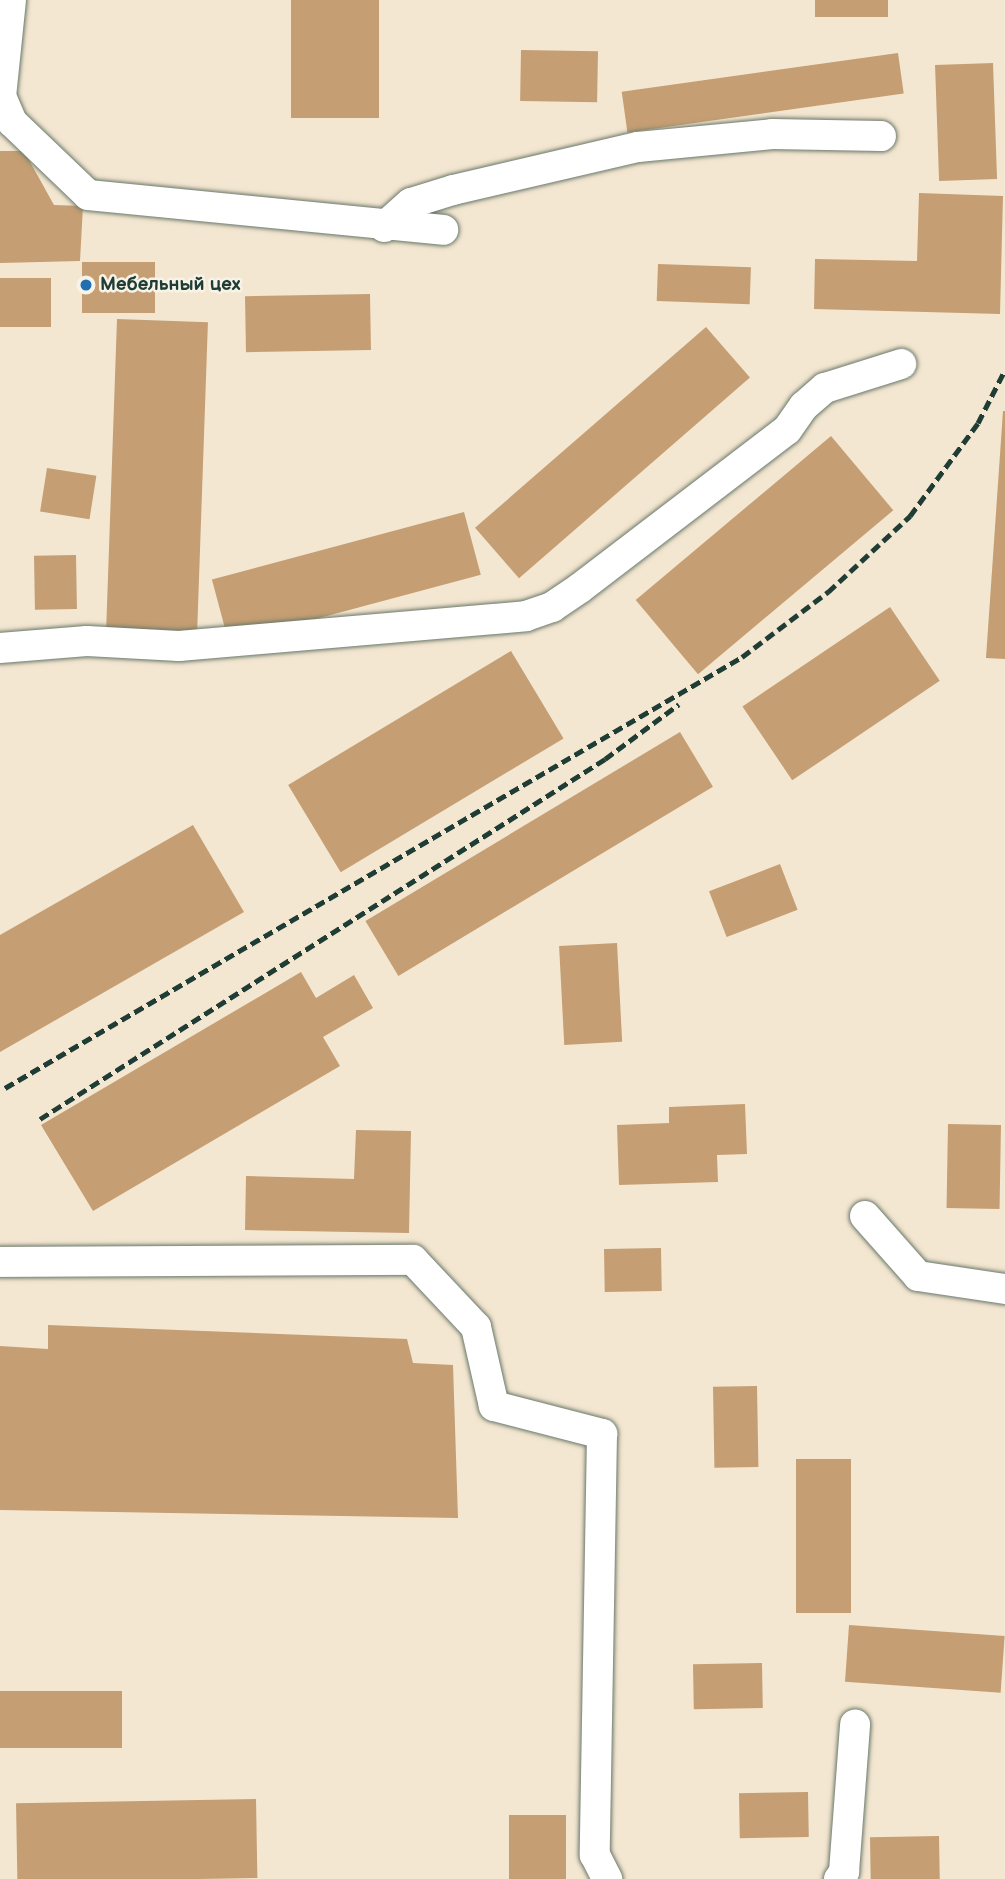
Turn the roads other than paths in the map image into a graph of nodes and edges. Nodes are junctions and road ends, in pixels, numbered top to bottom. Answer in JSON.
{"nodes":[{"id":1,"x":11,"y":0,"type":"edge"},
{"id":2,"x":881,"y":136,"type":"dead end"},
{"id":3,"x":384,"y":227,"type":"junction"},
{"id":4,"x":443,"y":230,"type":"dead end"},
{"id":5,"x":901,"y":364,"type":"dead end"},
{"id":6,"x":0,"y":648,"type":"edge"},
{"id":7,"x":865,"y":1216,"type":"dead end"},
{"id":8,"x":0,"y":1262,"type":"edge"},
{"id":9,"x":1005,"y":1289,"type":"edge"},
{"id":10,"x":855,"y":1724,"type":"dead end"},
{"id":11,"x":607,"y":1879,"type":"edge"},
{"id":12,"x":839,"y":1879,"type":"edge"}],
"edges":[{"from":1,"to":3,"type":"street"},
{"from":2,"to":3,"type":"street"},
{"from":3,"to":4,"type":"street"},
{"from":5,"to":6,"type":"street"},
{"from":7,"to":9,"type":"street"},
{"from":8,"to":11,"type":"street"},
{"from":10,"to":12,"type":"street"}]}
